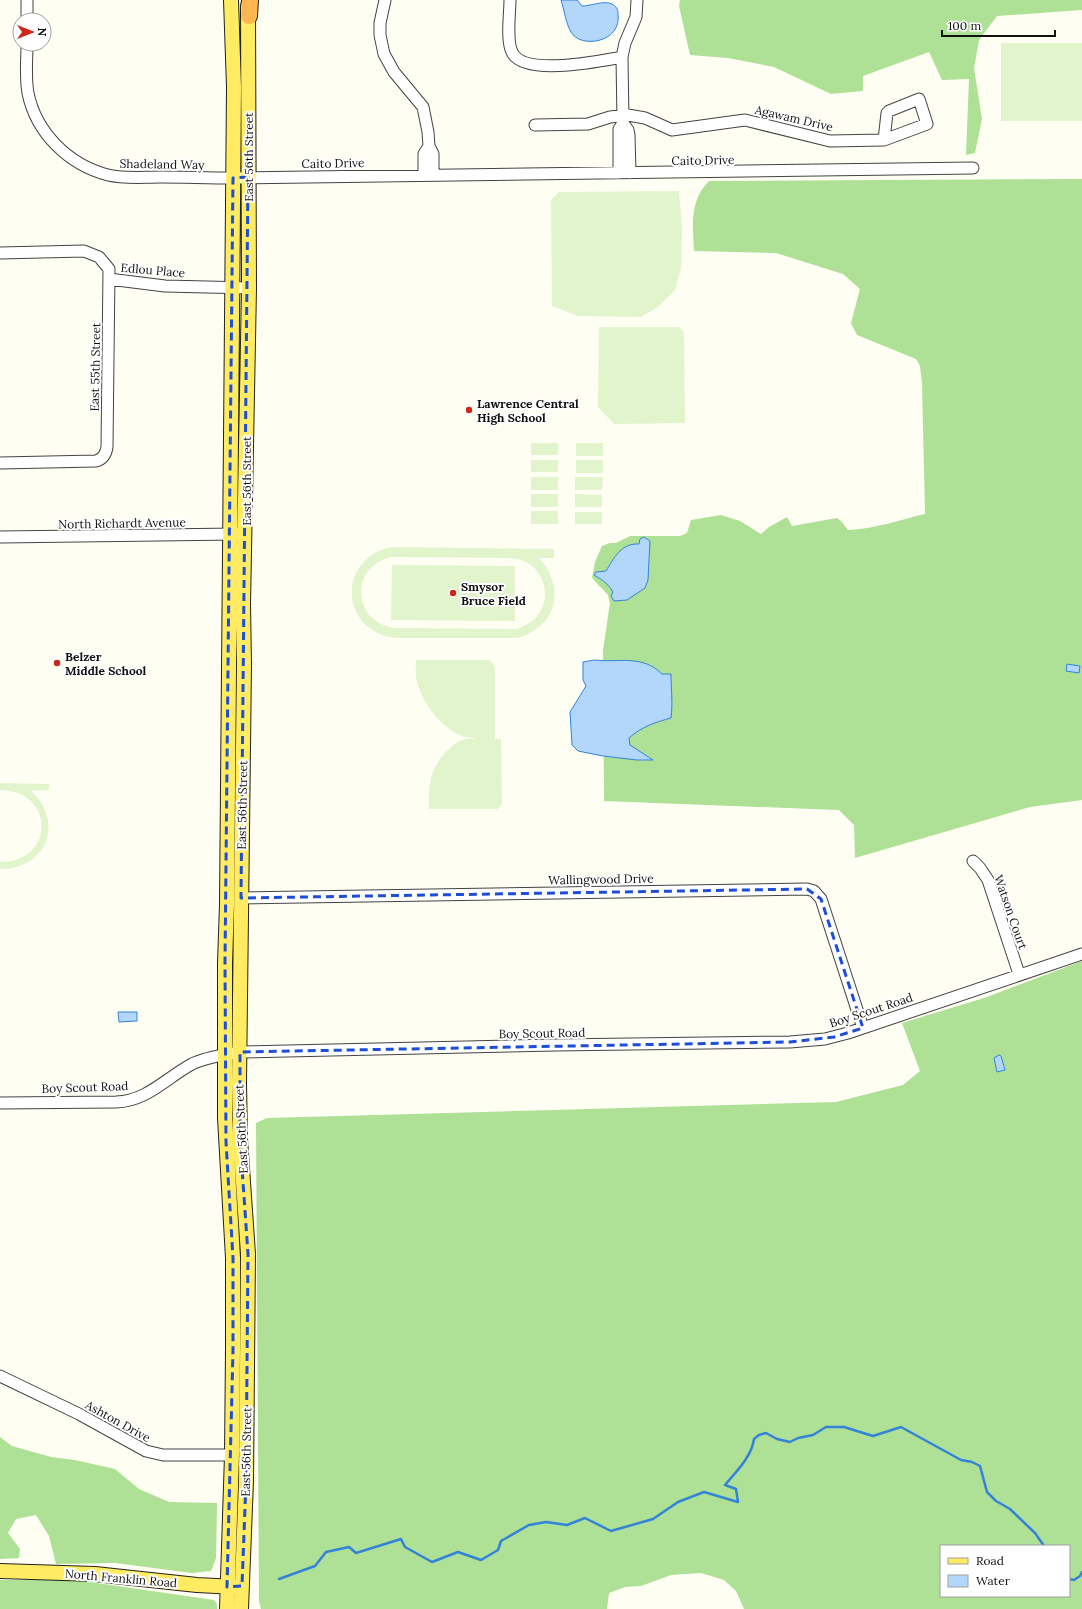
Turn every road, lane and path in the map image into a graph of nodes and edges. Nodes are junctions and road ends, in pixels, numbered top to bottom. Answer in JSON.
{"nodes":[{"id":1,"x":27,"y":0,"type":"edge"},
{"id":2,"x":231,"y":0,"type":"edge"},
{"id":3,"x":385,"y":0,"type":"edge"},
{"id":4,"x":510,"y":0,"type":"edge"},
{"id":5,"x":637,"y":0,"type":"edge"},
{"id":6,"x":249,"y":5,"type":"edge"},
{"id":7,"x":27,"y":12,"type":"edge"},
{"id":8,"x":27,"y":52,"type":"edge"},
{"id":9,"x":622,"y":57,"type":"junction"},
{"id":10,"x":623,"y":119,"type":"junction"},
{"id":11,"x":535,"y":126,"type":"dead end"},
{"id":12,"x":884,"y":140,"type":"dead end"},
{"id":13,"x":973,"y":168,"type":"dead end"},
{"id":14,"x":624,"y":173,"type":"junction"},
{"id":15,"x":429,"y":175,"type":"junction"},
{"id":16,"x":241,"y":177,"type":"junction"},
{"id":17,"x":0,"y":253,"type":"edge"},
{"id":18,"x":109,"y":279,"type":"junction"},
{"id":19,"x":232,"y":287,"type":"junction"},
{"id":20,"x":249,"y":288,"type":"junction"},
{"id":21,"x":0,"y":463,"type":"edge"},
{"id":22,"x":245,"y":533,"type":"junction"},
{"id":23,"x":230,"y":535,"type":"junction"},
{"id":24,"x":0,"y":537,"type":"edge"},
{"id":25,"x":228,"y":780,"type":"junction"},
{"id":26,"x":243,"y":780,"type":"junction"},
{"id":27,"x":973,"y":861,"type":"dead end"},
{"id":28,"x":241,"y":898,"type":"junction"},
{"id":29,"x":1082,"y":954,"type":"edge"},
{"id":30,"x":1019,"y":974,"type":"junction"},
{"id":31,"x":863,"y":1028,"type":"junction"},
{"id":32,"x":240,"y":1052,"type":"junction"},
{"id":33,"x":226,"y":1054,"type":"junction"},
{"id":34,"x":0,"y":1103,"type":"edge"},
{"id":35,"x":0,"y":1376,"type":"edge"},
{"id":36,"x":232,"y":1454,"type":"junction"},
{"id":37,"x":0,"y":1571,"type":"edge"},
{"id":38,"x":242,"y":1586,"type":"junction"},
{"id":39,"x":227,"y":1587,"type":"junction"},
{"id":40,"x":227,"y":1609,"type":"edge"},
{"id":41,"x":241,"y":1609,"type":"edge"}],
"edges":[{"from":1,"to":7,"type":"street"},
{"from":2,"to":16,"type":"main road","name":"East 56th Street"},
{"from":3,"to":15,"type":"street"},
{"from":4,"to":9,"type":"street"},
{"from":5,"to":9,"type":"street"},
{"from":6,"to":16,"type":"main road","name":"East 56th Street"},
{"from":8,"to":16,"type":"street","name":"Shadeland Way"},
{"from":9,"to":10,"type":"street"},
{"from":10,"to":11,"type":"street","name":"Agawam Drive"},
{"from":10,"to":12,"type":"street","name":"Agawam Drive"},
{"from":10,"to":14,"type":"street"},
{"from":13,"to":14,"type":"street","name":"Caito Drive"},
{"from":14,"to":15,"type":"street","name":"Caito Drive"},
{"from":15,"to":16,"type":"street","name":"Caito Drive"},
{"from":16,"to":19,"type":"main road","name":"East 56th Street"},
{"from":16,"to":20,"type":"main road","name":"East 56th Street"},
{"from":17,"to":18,"type":"street","name":"Edlou Place"},
{"from":18,"to":19,"type":"street","name":"Edlou Place"},
{"from":18,"to":21,"type":"street","name":"East 55th Street"},
{"from":19,"to":20,"type":"street","name":"Edlou Place"},
{"from":19,"to":23,"type":"main road","name":"East 56th Street"},
{"from":20,"to":22,"type":"main road","name":"East 56th Street"},
{"from":22,"to":23,"type":"street","name":"North Richardt Avenue"},
{"from":22,"to":26,"type":"main road","name":"East 56th Street"},
{"from":23,"to":24,"type":"street","name":"North Richardt Avenue"},
{"from":23,"to":25,"type":"main road","name":"East 56th Street"},
{"from":25,"to":26,"type":"street"},
{"from":25,"to":33,"type":"main road","name":"East 56th Street"},
{"from":26,"to":28,"type":"main road","name":"East 56th Street"},
{"from":27,"to":30,"type":"street","name":"Watson Court"},
{"from":28,"to":31,"type":"street","name":"Wallingwood Drive"},
{"from":28,"to":32,"type":"main road","name":"East 56th Street"},
{"from":29,"to":30,"type":"street","name":"Boy Scout Road"},
{"from":30,"to":31,"type":"street","name":"Boy Scout Road"},
{"from":31,"to":32,"type":"street","name":"Boy Scout Road"},
{"from":32,"to":33,"type":"street","name":"Boy Scout Road"},
{"from":32,"to":38,"type":"main road","name":"East 56th Street"},
{"from":33,"to":34,"type":"street","name":"Boy Scout Road"},
{"from":33,"to":36,"type":"main road","name":"East 56th Street"},
{"from":35,"to":36,"type":"street","name":"Ashton Drive"},
{"from":36,"to":39,"type":"main road","name":"East 56th Street"},
{"from":37,"to":39,"type":"main road","name":"North Franklin Road"},
{"from":38,"to":39,"type":"main road","name":"North Franklin Road"},
{"from":38,"to":41,"type":"main road","name":"East 56th Street"},
{"from":39,"to":40,"type":"main road","name":"East 56th Street"}]}
